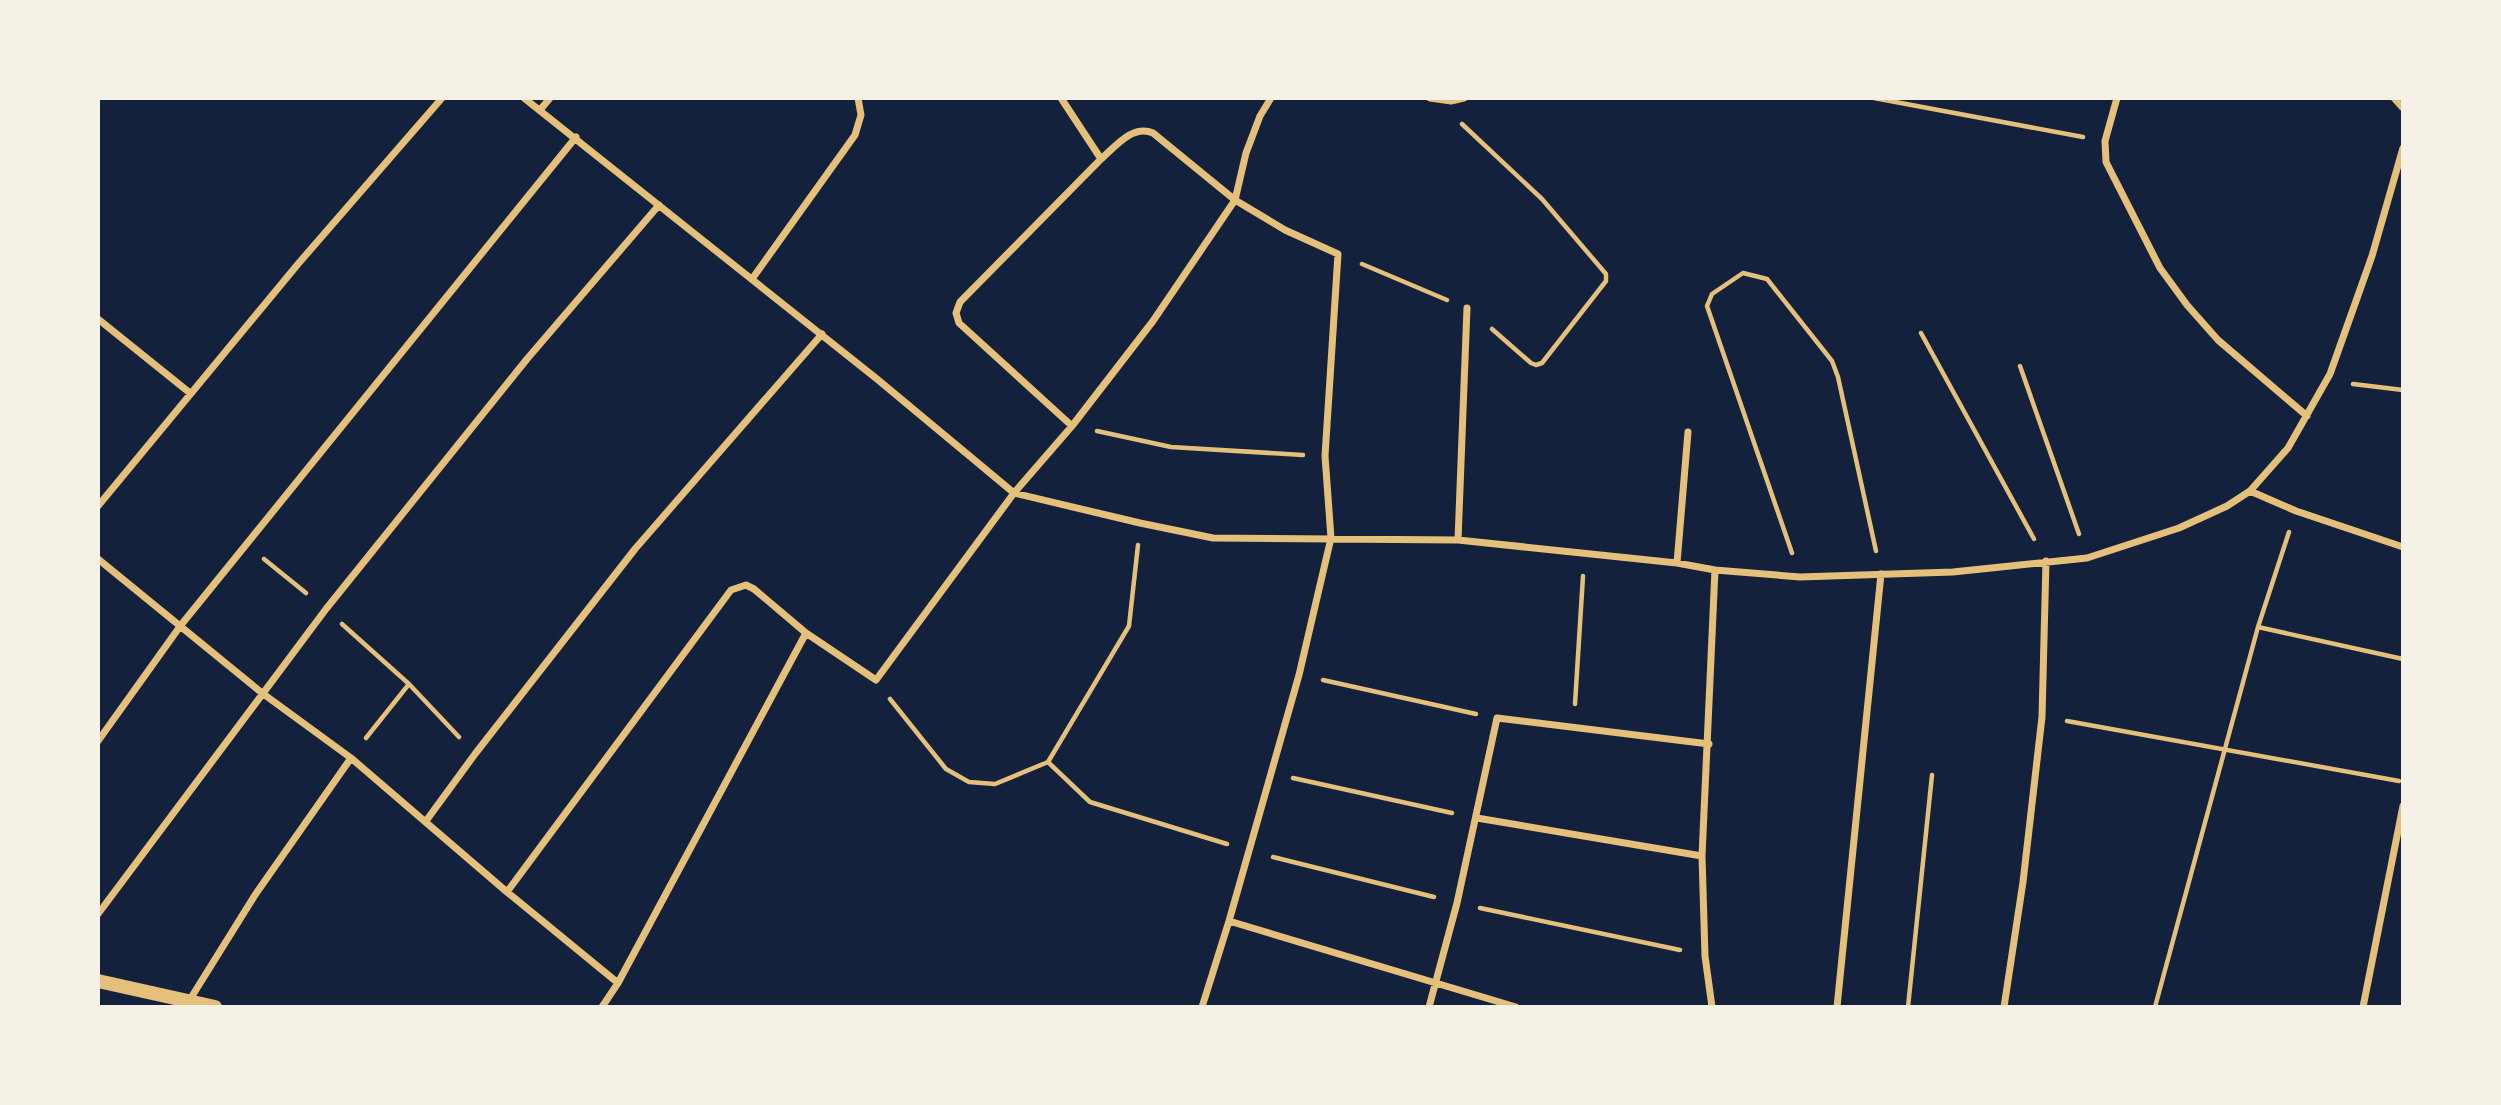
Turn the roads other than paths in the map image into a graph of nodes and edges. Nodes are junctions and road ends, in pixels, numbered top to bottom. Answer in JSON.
{"nodes":[{"id":1,"x":442,"y":98,"type":"edge"},
{"id":2,"x":524,"y":98,"type":"edge"},
{"id":3,"x":551,"y":98,"type":"edge"},
{"id":4,"x":858,"y":98,"type":"edge"},
{"id":5,"x":1061,"y":98,"type":"edge"},
{"id":6,"x":1271,"y":98,"type":"edge"},
{"id":7,"x":1464,"y":98,"type":"edge"},
{"id":8,"x":2117,"y":98,"type":"edge"},
{"id":9,"x":2394,"y":98,"type":"edge"},
{"id":10,"x":1434,"y":99,"type":"edge"},
{"id":11,"x":2403,"y":108,"type":"edge"},
{"id":12,"x":540,"y":110,"type":"junction"},
{"id":13,"x":576,"y":137,"type":"junction"},
{"id":14,"x":2403,"y":148,"type":"edge"},
{"id":15,"x":1101,"y":159,"type":"junction"},
{"id":16,"x":1235,"y":200,"type":"junction"},
{"id":17,"x":659,"y":205,"type":"junction"},
{"id":18,"x":752,"y":279,"type":"junction"},
{"id":19,"x":1467,"y":308,"type":"road end"},
{"id":20,"x":98,"y":319,"type":"edge"},
{"id":21,"x":822,"y":334,"type":"junction"},
{"id":22,"x":190,"y":393,"type":"junction"},
{"id":23,"x":2307,"y":416,"type":"junction"},
{"id":24,"x":1072,"y":426,"type":"junction"},
{"id":25,"x":1688,"y":432,"type":"dead end"},
{"id":26,"x":2250,"y":491,"type":"junction"},
{"id":27,"x":1014,"y":494,"type":"junction"},
{"id":28,"x":98,"y":506,"type":"edge"},
{"id":29,"x":1331,"y":538,"type":"junction"},
{"id":30,"x":1458,"y":540,"type":"junction"},
{"id":31,"x":2403,"y":548,"type":"edge"},
{"id":32,"x":98,"y":559,"type":"edge"},
{"id":33,"x":2046,"y":561,"type":"junction"},
{"id":34,"x":1677,"y":563,"type":"junction"},
{"id":35,"x":1716,"y":570,"type":"junction"},
{"id":36,"x":1881,"y":574,"type":"junction"},
{"id":37,"x":181,"y":625,"type":"junction"},
{"id":38,"x":806,"y":633,"type":"junction"},
{"id":39,"x":262,"y":693,"type":"junction"},
{"id":40,"x":98,"y":741,"type":"edge"},
{"id":41,"x":1709,"y":744,"type":"junction"},
{"id":42,"x":351,"y":758,"type":"junction"},
{"id":43,"x":2403,"y":806,"type":"edge"},
{"id":44,"x":1477,"y":818,"type":"junction"},
{"id":45,"x":426,"y":821,"type":"junction"},
{"id":46,"x":1702,"y":856,"type":"junction"},
{"id":47,"x":507,"y":892,"type":"junction"},
{"id":48,"x":98,"y":914,"type":"edge"},
{"id":49,"x":1229,"y":921,"type":"junction"},
{"id":50,"x":98,"y":981,"type":"edge"},
{"id":51,"x":618,"y":983,"type":"junction"},
{"id":52,"x":1436,"y":983,"type":"junction"},
{"id":53,"x":189,"y":1001,"type":"junction"},
{"id":54,"x":215,"y":1007,"type":"edge"},
{"id":55,"x":602,"y":1007,"type":"edge"},
{"id":56,"x":1202,"y":1007,"type":"edge"},
{"id":57,"x":1429,"y":1007,"type":"edge"},
{"id":58,"x":1516,"y":1007,"type":"edge"},
{"id":59,"x":1712,"y":1007,"type":"edge"},
{"id":60,"x":1837,"y":1007,"type":"edge"},
{"id":61,"x":2004,"y":1007,"type":"edge"},
{"id":62,"x":2363,"y":1007,"type":"edge"}],
"edges":[{"from":1,"to":22,"type":"street"},
{"from":2,"to":12,"type":"street"},
{"from":3,"to":12,"type":"street"},
{"from":4,"to":18,"type":"street"},
{"from":5,"to":15,"type":"street"},
{"from":6,"to":16,"type":"street"},
{"from":7,"to":10,"type":"street"},
{"from":8,"to":23,"type":"street"},
{"from":9,"to":11,"type":"street"},
{"from":12,"to":13,"type":"street"},
{"from":13,"to":17,"type":"street"},
{"from":13,"to":37,"type":"street"},
{"from":14,"to":23,"type":"street"},
{"from":15,"to":16,"type":"street"},
{"from":15,"to":24,"type":"street"},
{"from":16,"to":24,"type":"street"},
{"from":16,"to":29,"type":"street"},
{"from":17,"to":18,"type":"street"},
{"from":17,"to":39,"type":"street"},
{"from":18,"to":21,"type":"street"},
{"from":19,"to":30,"type":"street"},
{"from":20,"to":22,"type":"street"},
{"from":21,"to":27,"type":"street"},
{"from":21,"to":45,"type":"street"},
{"from":22,"to":28,"type":"street"},
{"from":23,"to":26,"type":"street"},
{"from":24,"to":27,"type":"street"},
{"from":25,"to":34,"type":"street"},
{"from":26,"to":31,"type":"street"},
{"from":26,"to":33,"type":"street"},
{"from":27,"to":29,"type":"street"},
{"from":27,"to":38,"type":"street"},
{"from":29,"to":30,"type":"street"},
{"from":29,"to":49,"type":"street"},
{"from":30,"to":34,"type":"street"},
{"from":32,"to":37,"type":"street"},
{"from":33,"to":36,"type":"street"},
{"from":33,"to":61,"type":"street"},
{"from":34,"to":35,"type":"street"},
{"from":35,"to":36,"type":"street"},
{"from":35,"to":41,"type":"street"},
{"from":36,"to":60,"type":"street"},
{"from":37,"to":39,"type":"street"},
{"from":37,"to":40,"type":"street"},
{"from":38,"to":47,"type":"street"},
{"from":38,"to":51,"type":"street"},
{"from":39,"to":42,"type":"street"},
{"from":39,"to":48,"type":"street"},
{"from":41,"to":44,"type":"street"},
{"from":41,"to":46,"type":"street"},
{"from":42,"to":45,"type":"street"},
{"from":42,"to":53,"type":"street"},
{"from":43,"to":62,"type":"street"},
{"from":44,"to":46,"type":"street"},
{"from":44,"to":52,"type":"street"},
{"from":45,"to":47,"type":"street"},
{"from":46,"to":59,"type":"street"},
{"from":47,"to":51,"type":"street"},
{"from":49,"to":52,"type":"street"},
{"from":49,"to":56,"type":"street"},
{"from":50,"to":53,"type":"main road"},
{"from":51,"to":55,"type":"street"},
{"from":52,"to":57,"type":"street"},
{"from":52,"to":58,"type":"street"},
{"from":53,"to":54,"type":"main road"}]}
